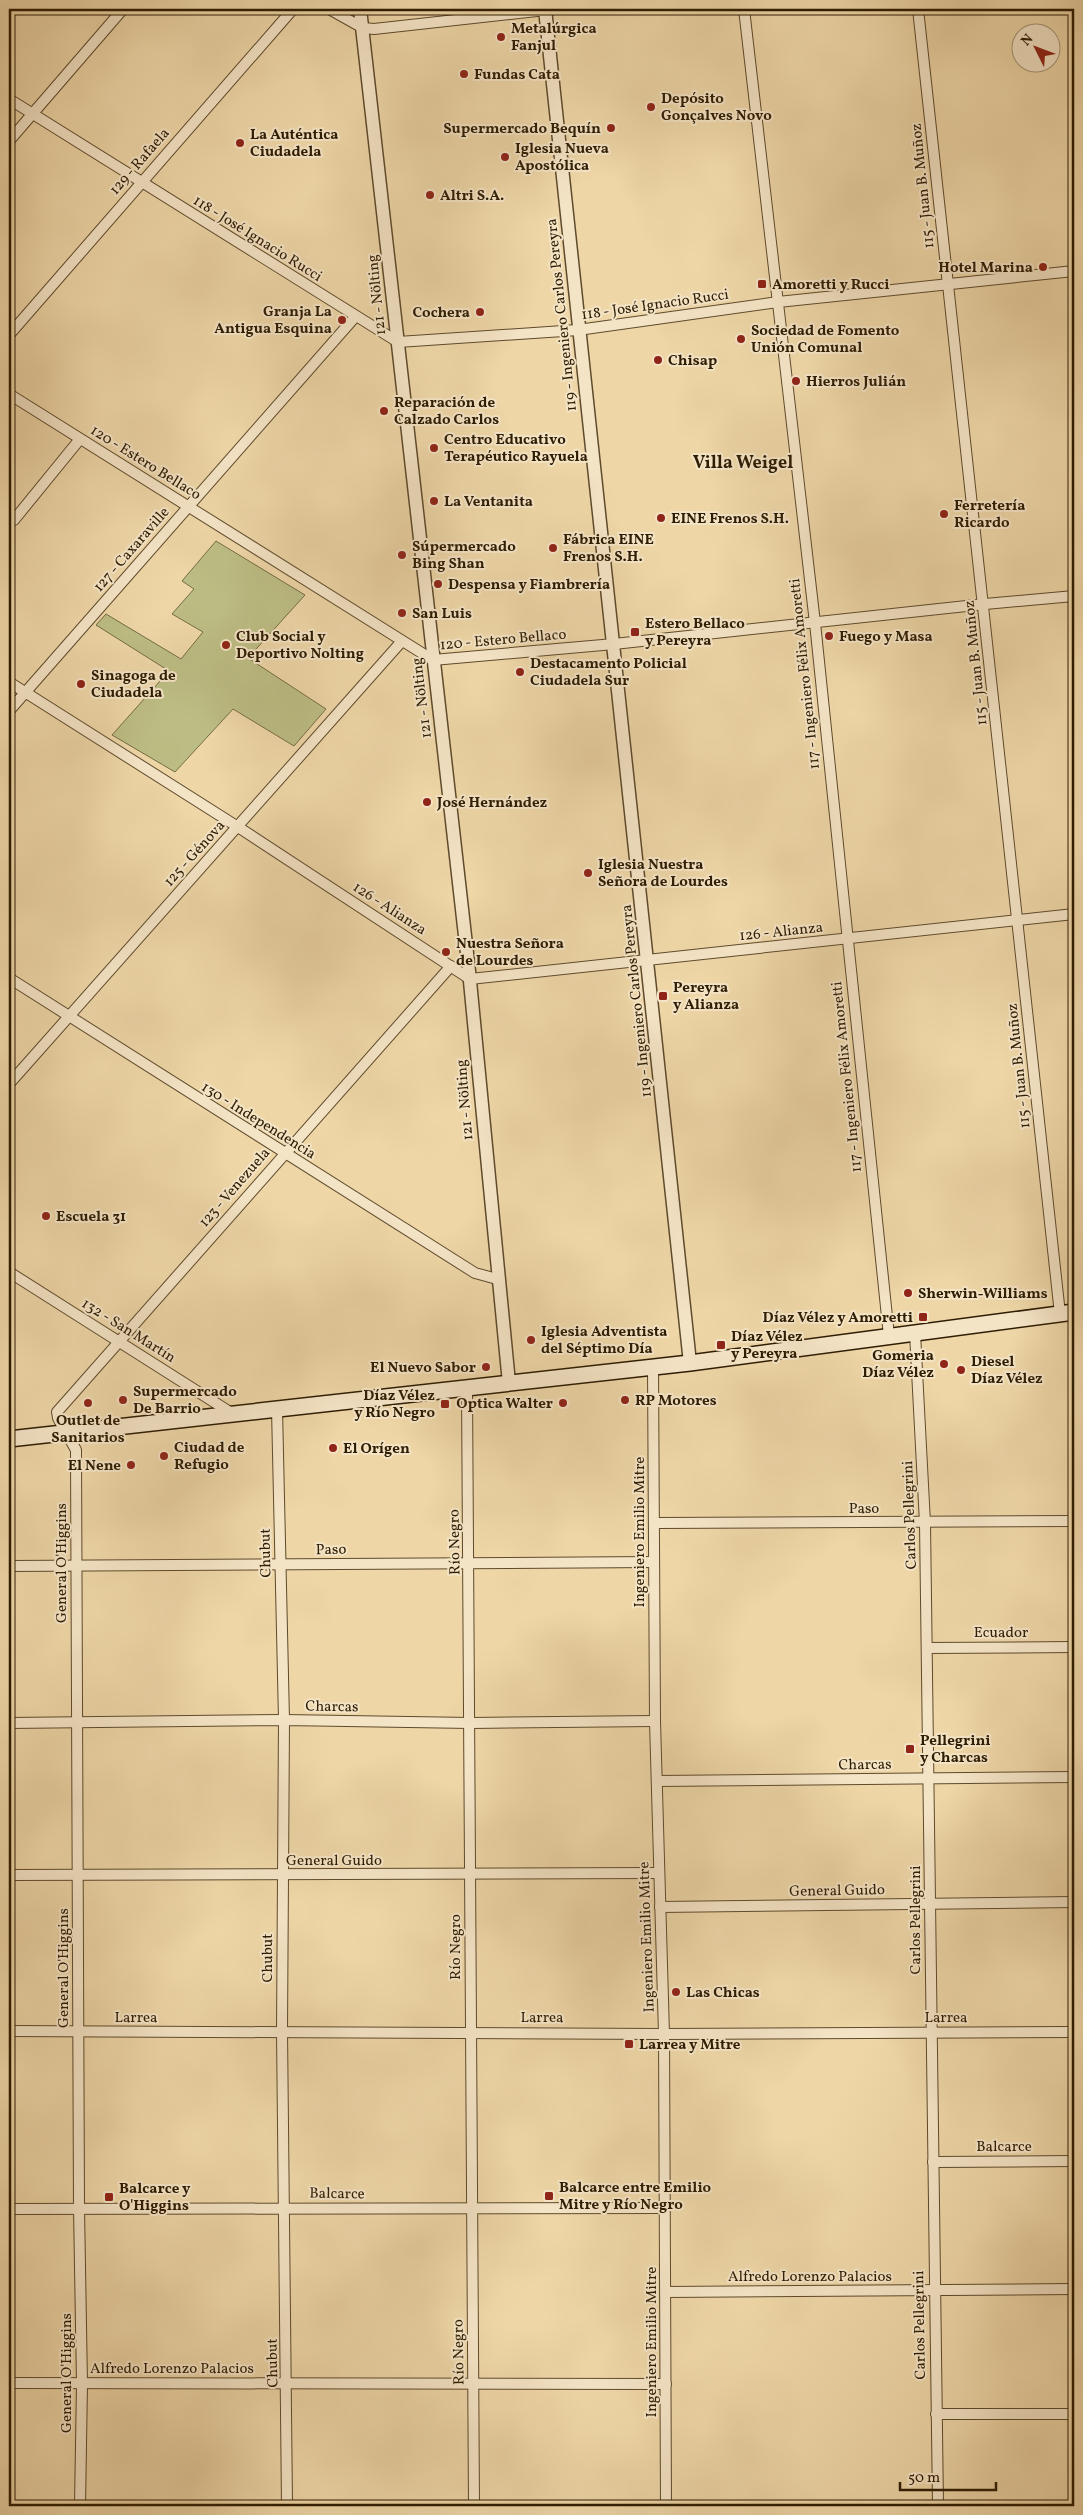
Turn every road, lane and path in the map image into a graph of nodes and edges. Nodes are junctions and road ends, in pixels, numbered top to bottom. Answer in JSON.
{"nodes":[{"id":1,"x":122,"y":9,"type":"edge"},
{"id":2,"x":293,"y":9,"type":"edge"},
{"id":3,"x":329,"y":9,"type":"edge"},
{"id":4,"x":360,"y":9,"type":"edge"},
{"id":5,"x":548,"y":9,"type":"edge"},
{"id":6,"x":744,"y":9,"type":"edge"},
{"id":7,"x":918,"y":9,"type":"edge"},
{"id":8,"x":362,"y":28,"type":"junction"},
{"id":9,"x":9,"y":99,"type":"edge"},
{"id":10,"x":33,"y":114,"type":"junction"},
{"id":11,"x":9,"y":141,"type":"edge"},
{"id":12,"x":141,"y":181,"type":"junction"},
{"id":13,"x":1074,"y":271,"type":"edge"},
{"id":14,"x":947,"y":285,"type":"junction"},
{"id":15,"x":778,"y":302,"type":"junction"},
{"id":16,"x":355,"y":317,"type":"junction"},
{"id":17,"x":578,"y":330,"type":"junction"},
{"id":18,"x":9,"y":335,"type":"edge"},
{"id":19,"x":398,"y":342,"type":"junction"},
{"id":20,"x":9,"y":394,"type":"edge"},
{"id":21,"x":80,"y":439,"type":"junction"},
{"id":22,"x":188,"y":506,"type":"junction"},
{"id":23,"x":14,"y":520,"type":"dead end"},
{"id":24,"x":1074,"y":596,"type":"edge"},
{"id":25,"x":985,"y":604,"type":"junction"},
{"id":26,"x":815,"y":623,"type":"junction"},
{"id":27,"x":402,"y":642,"type":"junction"},
{"id":28,"x":614,"y":644,"type":"junction"},
{"id":29,"x":433,"y":660,"type":"junction"},
{"id":30,"x":9,"y":682,"type":"edge"},
{"id":31,"x":25,"y":693,"type":"junction"},
{"id":32,"x":9,"y":711,"type":"edge"},
{"id":33,"x":238,"y":827,"type":"junction"},
{"id":34,"x":1074,"y":914,"type":"edge"},
{"id":35,"x":1017,"y":920,"type":"junction"},
{"id":36,"x":846,"y":939,"type":"junction"},
{"id":37,"x":647,"y":960,"type":"junction"},
{"id":38,"x":451,"y":966,"type":"junction"},
{"id":39,"x":9,"y":978,"type":"edge"},
{"id":40,"x":470,"y":978,"type":"junction"},
{"id":41,"x":69,"y":1016,"type":"junction"},
{"id":42,"x":9,"y":1084,"type":"edge"},
{"id":43,"x":284,"y":1154,"type":"junction"},
{"id":44,"x":9,"y":1272,"type":"edge"},
{"id":45,"x":498,"y":1279,"type":"junction"},
{"id":46,"x":1067,"y":1313,"type":"edge"},
{"id":47,"x":915,"y":1333,"type":"junction"},
{"id":48,"x":888,"y":1336,"type":"junction"},
{"id":49,"x":119,"y":1341,"type":"junction"},
{"id":50,"x":690,"y":1363,"type":"junction"},
{"id":51,"x":653,"y":1367,"type":"junction"},
{"id":52,"x":509,"y":1383,"type":"junction"},
{"id":53,"x":467,"y":1388,"type":"junction"},
{"id":54,"x":277,"y":1409,"type":"junction"},
{"id":55,"x":232,"y":1414,"type":"junction"},
{"id":56,"x":66,"y":1432,"type":"junction"},
{"id":57,"x":9,"y":1439,"type":"edge"},
{"id":58,"x":1074,"y":1520,"type":"edge"},
{"id":59,"x":655,"y":1523,"type":"junction"},
{"id":60,"x":925,"y":1523,"type":"junction"},
{"id":61,"x":469,"y":1562,"type":"junction"},
{"id":62,"x":654,"y":1562,"type":"junction"},
{"id":63,"x":281,"y":1565,"type":"junction"},
{"id":64,"x":9,"y":1566,"type":"edge"},
{"id":65,"x":76,"y":1566,"type":"junction"},
{"id":66,"x":1074,"y":1647,"type":"edge"},
{"id":67,"x":927,"y":1648,"type":"junction"},
{"id":68,"x":284,"y":1720,"type":"junction"},
{"id":69,"x":655,"y":1721,"type":"junction"},
{"id":70,"x":9,"y":1723,"type":"edge"},
{"id":71,"x":77,"y":1723,"type":"junction"},
{"id":72,"x":471,"y":1723,"type":"junction"},
{"id":73,"x":1074,"y":1776,"type":"edge"},
{"id":74,"x":929,"y":1778,"type":"junction"},
{"id":75,"x":657,"y":1781,"type":"junction"},
{"id":76,"x":471,"y":1874,"type":"junction"},
{"id":77,"x":659,"y":1874,"type":"junction"},
{"id":78,"x":9,"y":1875,"type":"edge"},
{"id":79,"x":282,"y":1875,"type":"junction"},
{"id":80,"x":77,"y":1876,"type":"junction"},
{"id":81,"x":1074,"y":1902,"type":"edge"},
{"id":82,"x":930,"y":1904,"type":"junction"},
{"id":83,"x":660,"y":1907,"type":"junction"},
{"id":84,"x":9,"y":2031,"type":"edge"},
{"id":85,"x":282,"y":2031,"type":"junction"},
{"id":86,"x":78,"y":2032,"type":"junction"},
{"id":87,"x":470,"y":2032,"type":"junction"},
{"id":88,"x":930,"y":2032,"type":"junction"},
{"id":89,"x":1074,"y":2032,"type":"edge"},
{"id":90,"x":664,"y":2034,"type":"junction"},
{"id":91,"x":1074,"y":2161,"type":"edge"},
{"id":92,"x":933,"y":2162,"type":"junction"},
{"id":93,"x":285,"y":2207,"type":"junction"},
{"id":94,"x":79,"y":2208,"type":"junction"},
{"id":95,"x":665,"y":2208,"type":"junction"},
{"id":96,"x":9,"y":2209,"type":"edge"},
{"id":97,"x":471,"y":2210,"type":"junction"},
{"id":98,"x":1074,"y":2289,"type":"edge"},
{"id":99,"x":934,"y":2291,"type":"junction"},
{"id":100,"x":666,"y":2292,"type":"junction"},
{"id":101,"x":9,"y":2383,"type":"edge"},
{"id":102,"x":287,"y":2383,"type":"junction"},
{"id":103,"x":82,"y":2384,"type":"junction"},
{"id":104,"x":474,"y":2384,"type":"junction"},
{"id":105,"x":666,"y":2384,"type":"junction"},
{"id":106,"x":936,"y":2414,"type":"junction"},
{"id":107,"x":1074,"y":2414,"type":"edge"},
{"id":108,"x":80,"y":2506,"type":"edge"},
{"id":109,"x":287,"y":2506,"type":"edge"},
{"id":110,"x":474,"y":2506,"type":"edge"},
{"id":111,"x":666,"y":2506,"type":"edge"},
{"id":112,"x":938,"y":2506,"type":"edge"}],
"edges":[{"from":1,"to":10,"type":"street"},
{"from":2,"to":12,"type":"street","name":"129 - Rafaela"},
{"from":3,"to":8,"type":"street"},
{"from":4,"to":8,"type":"street","name":"121 - Nölting"},
{"from":5,"to":8,"type":"street"},
{"from":5,"to":17,"type":"street","name":"119 - Ingeniero Carlos Pereyra"},
{"from":6,"to":15,"type":"street","name":"117 - Ingeniero Félix Amoretti"},
{"from":7,"to":14,"type":"street","name":"115 - Juan B. Muñoz"},
{"from":8,"to":19,"type":"street","name":"121 - Nölting"},
{"from":9,"to":10,"type":"street","name":"118 - José Ignacio Rucci"},
{"from":10,"to":11,"type":"street"},
{"from":10,"to":12,"type":"street","name":"118 - José Ignacio Rucci"},
{"from":12,"to":16,"type":"street","name":"118 - José Ignacio Rucci"},
{"from":12,"to":18,"type":"street","name":"129 - Rafaela"},
{"from":13,"to":14,"type":"street","name":"118 - José Ignacio Rucci"},
{"from":14,"to":15,"type":"street","name":"118 - José Ignacio Rucci"},
{"from":14,"to":25,"type":"street","name":"115 - Juan B. Muñoz"},
{"from":15,"to":17,"type":"street","name":"118 - José Ignacio Rucci"},
{"from":15,"to":26,"type":"street","name":"117 - Ingeniero Félix Amoretti"},
{"from":16,"to":19,"type":"street","name":"118 - José Ignacio Rucci"},
{"from":16,"to":22,"type":"street","name":"127 - Caxaraville"},
{"from":17,"to":19,"type":"street","name":"118 - José Ignacio Rucci"},
{"from":17,"to":28,"type":"street","name":"119 - Ingeniero Carlos Pereyra"},
{"from":19,"to":29,"type":"street","name":"121 - Nölting"},
{"from":20,"to":21,"type":"street","name":"120 - Estero Bellaco"},
{"from":21,"to":22,"type":"street","name":"120 - Estero Bellaco"},
{"from":21,"to":23,"type":"street"},
{"from":22,"to":27,"type":"street","name":"120 - Estero Bellaco"},
{"from":22,"to":31,"type":"street","name":"127 - Caxaraville"},
{"from":24,"to":25,"type":"street","name":"120 - Estero Bellaco"},
{"from":25,"to":26,"type":"street","name":"120 - Estero Bellaco"},
{"from":25,"to":35,"type":"street","name":"115 - Juan B. Muñoz"},
{"from":26,"to":28,"type":"street","name":"120 - Estero Bellaco"},
{"from":26,"to":36,"type":"street","name":"117 - Ingeniero Félix Amoretti"},
{"from":27,"to":29,"type":"street","name":"120 - Estero Bellaco"},
{"from":27,"to":33,"type":"street","name":"125 - Génova"},
{"from":28,"to":29,"type":"street","name":"120 - Estero Bellaco"},
{"from":28,"to":37,"type":"street","name":"119 - Ingeniero Carlos Pereyra"},
{"from":29,"to":40,"type":"street","name":"121 - Nölting"},
{"from":30,"to":31,"type":"street","name":"126 - Alianza"},
{"from":31,"to":32,"type":"street","name":"127 - Caxaraville"},
{"from":31,"to":33,"type":"street","name":"126 - Alianza"},
{"from":33,"to":38,"type":"street","name":"126 - Alianza"},
{"from":33,"to":41,"type":"street","name":"125 - Génova"},
{"from":34,"to":35,"type":"street","name":"126 - Alianza"},
{"from":35,"to":36,"type":"street","name":"126 - Alianza"},
{"from":35,"to":46,"type":"street","name":"115 - Juan B. Muñoz"},
{"from":36,"to":37,"type":"street","name":"126 - Alianza"},
{"from":36,"to":48,"type":"street","name":"117 - Ingeniero Félix Amoretti"},
{"from":37,"to":40,"type":"street","name":"126 - Alianza"},
{"from":37,"to":50,"type":"street","name":"119 - Ingeniero Carlos Pereyra"},
{"from":38,"to":40,"type":"street","name":"126 - Alianza"},
{"from":38,"to":43,"type":"street","name":"123 - Venezuela"},
{"from":39,"to":41,"type":"street","name":"130 - Independencia"},
{"from":40,"to":45,"type":"street","name":"121 - Nölting"},
{"from":41,"to":42,"type":"street","name":"125 - Génova"},
{"from":41,"to":43,"type":"street","name":"130 - Independencia"},
{"from":43,"to":45,"type":"street","name":"130 - Independencia"},
{"from":43,"to":49,"type":"street","name":"123 - Venezuela"},
{"from":44,"to":49,"type":"street","name":"132 - San Martín"},
{"from":45,"to":52,"type":"street","name":"121 - Nölting"},
{"from":46,"to":47,"type":"main road"},
{"from":47,"to":48,"type":"main road"},
{"from":47,"to":60,"type":"street","name":"Carlos Pellegrini"},
{"from":48,"to":50,"type":"main road"},
{"from":49,"to":55,"type":"street","name":"132 - San Martín"},
{"from":49,"to":56,"type":"street","name":"123 - Venezuela"},
{"from":50,"to":51,"type":"main road"},
{"from":51,"to":52,"type":"main road"},
{"from":51,"to":59,"type":"street","name":"Ingeniero Emilio Mitre"},
{"from":52,"to":53,"type":"main road"},
{"from":53,"to":54,"type":"main road"},
{"from":53,"to":61,"type":"street","name":"Río Negro"},
{"from":54,"to":55,"type":"main road"},
{"from":54,"to":63,"type":"street","name":"Chubut"},
{"from":55,"to":56,"type":"main road"},
{"from":56,"to":57,"type":"main road"},
{"from":56,"to":65,"type":"street","name":"General O'Higgins"},
{"from":58,"to":60,"type":"street","name":"Paso"},
{"from":59,"to":60,"type":"street","name":"Paso"},
{"from":59,"to":62,"type":"street","name":"Ingeniero Emilio Mitre"},
{"from":60,"to":67,"type":"street","name":"Carlos Pellegrini"},
{"from":61,"to":62,"type":"street","name":"Paso"},
{"from":61,"to":63,"type":"street","name":"Paso"},
{"from":61,"to":72,"type":"street","name":"Río Negro"},
{"from":62,"to":69,"type":"street","name":"Ingeniero Emilio Mitre"},
{"from":63,"to":65,"type":"street","name":"Paso"},
{"from":63,"to":68,"type":"street","name":"Chubut"},
{"from":64,"to":65,"type":"street","name":"Paso"},
{"from":65,"to":71,"type":"street","name":"General O'Higgins"},
{"from":66,"to":67,"type":"street","name":"Ecuador"},
{"from":67,"to":74,"type":"street","name":"Carlos Pellegrini"},
{"from":68,"to":71,"type":"street","name":"Charcas"},
{"from":68,"to":72,"type":"street","name":"Charcas"},
{"from":68,"to":79,"type":"street","name":"Chubut"},
{"from":69,"to":72,"type":"street","name":"Charcas"},
{"from":69,"to":75,"type":"street","name":"Ingeniero Emilio Mitre"},
{"from":70,"to":71,"type":"street","name":"Charcas"},
{"from":71,"to":80,"type":"street","name":"General O'Higgins"},
{"from":72,"to":76,"type":"street","name":"Río Negro"},
{"from":73,"to":74,"type":"street","name":"Charcas"},
{"from":74,"to":75,"type":"street","name":"Charcas"},
{"from":74,"to":82,"type":"street","name":"Carlos Pellegrini"},
{"from":75,"to":77,"type":"street","name":"Ingeniero Emilio Mitre"},
{"from":76,"to":77,"type":"street","name":"General Guido"},
{"from":76,"to":79,"type":"street","name":"General Guido"},
{"from":76,"to":87,"type":"street","name":"Río Negro"},
{"from":77,"to":83,"type":"street","name":"Ingeniero Emilio Mitre"},
{"from":78,"to":80,"type":"street","name":"General Guido"},
{"from":79,"to":80,"type":"street","name":"General Guido"},
{"from":79,"to":85,"type":"street","name":"Chubut"},
{"from":80,"to":86,"type":"street","name":"General O'Higgins"},
{"from":81,"to":82,"type":"street","name":"General Guido"},
{"from":82,"to":83,"type":"street","name":"General Guido"},
{"from":82,"to":88,"type":"street","name":"Carlos Pellegrini"},
{"from":83,"to":90,"type":"street","name":"Ingeniero Emilio Mitre"},
{"from":84,"to":86,"type":"street","name":"Larrea"},
{"from":85,"to":86,"type":"street","name":"Larrea"},
{"from":85,"to":87,"type":"street","name":"Larrea"},
{"from":85,"to":93,"type":"street","name":"Chubut"},
{"from":86,"to":94,"type":"street","name":"General O'Higgins"},
{"from":87,"to":90,"type":"street","name":"Larrea"},
{"from":87,"to":97,"type":"street","name":"Río Negro"},
{"from":88,"to":89,"type":"street","name":"Larrea"},
{"from":88,"to":90,"type":"street","name":"Larrea"},
{"from":88,"to":92,"type":"street","name":"Carlos Pellegrini"},
{"from":90,"to":95,"type":"street","name":"Ingeniero Emilio Mitre"},
{"from":91,"to":92,"type":"street","name":"Balcarce"},
{"from":92,"to":99,"type":"street","name":"Carlos Pellegrini"},
{"from":93,"to":94,"type":"street","name":"Balcarce"},
{"from":93,"to":97,"type":"street","name":"Balcarce"},
{"from":93,"to":102,"type":"street","name":"Chubut"},
{"from":94,"to":96,"type":"street","name":"Balcarce"},
{"from":94,"to":103,"type":"street","name":"General O'Higgins"},
{"from":95,"to":97,"type":"street","name":"Balcarce"},
{"from":95,"to":100,"type":"street","name":"Ingeniero Emilio Mitre"},
{"from":97,"to":104,"type":"street","name":"Río Negro"},
{"from":98,"to":99,"type":"street","name":"Alfredo Lorenzo Palacios"},
{"from":99,"to":100,"type":"street","name":"Alfredo Lorenzo Palacios"},
{"from":99,"to":106,"type":"street","name":"Carlos Pellegrini"},
{"from":100,"to":105,"type":"street","name":"Ingeniero Emilio Mitre"},
{"from":101,"to":103,"type":"street","name":"Alfredo Lorenzo Palacios"},
{"from":102,"to":103,"type":"street","name":"Alfredo Lorenzo Palacios"},
{"from":102,"to":104,"type":"street","name":"Alfredo Lorenzo Palacios"},
{"from":102,"to":109,"type":"street","name":"Chubut"},
{"from":103,"to":108,"type":"street","name":"General O'Higgins"},
{"from":104,"to":105,"type":"street","name":"Alfredo Lorenzo Palacios"},
{"from":104,"to":110,"type":"street","name":"Río Negro"},
{"from":105,"to":111,"type":"street","name":"Ingeniero Emilio Mitre"},
{"from":106,"to":107,"type":"street"},
{"from":106,"to":112,"type":"street","name":"Carlos Pellegrini"}]}
